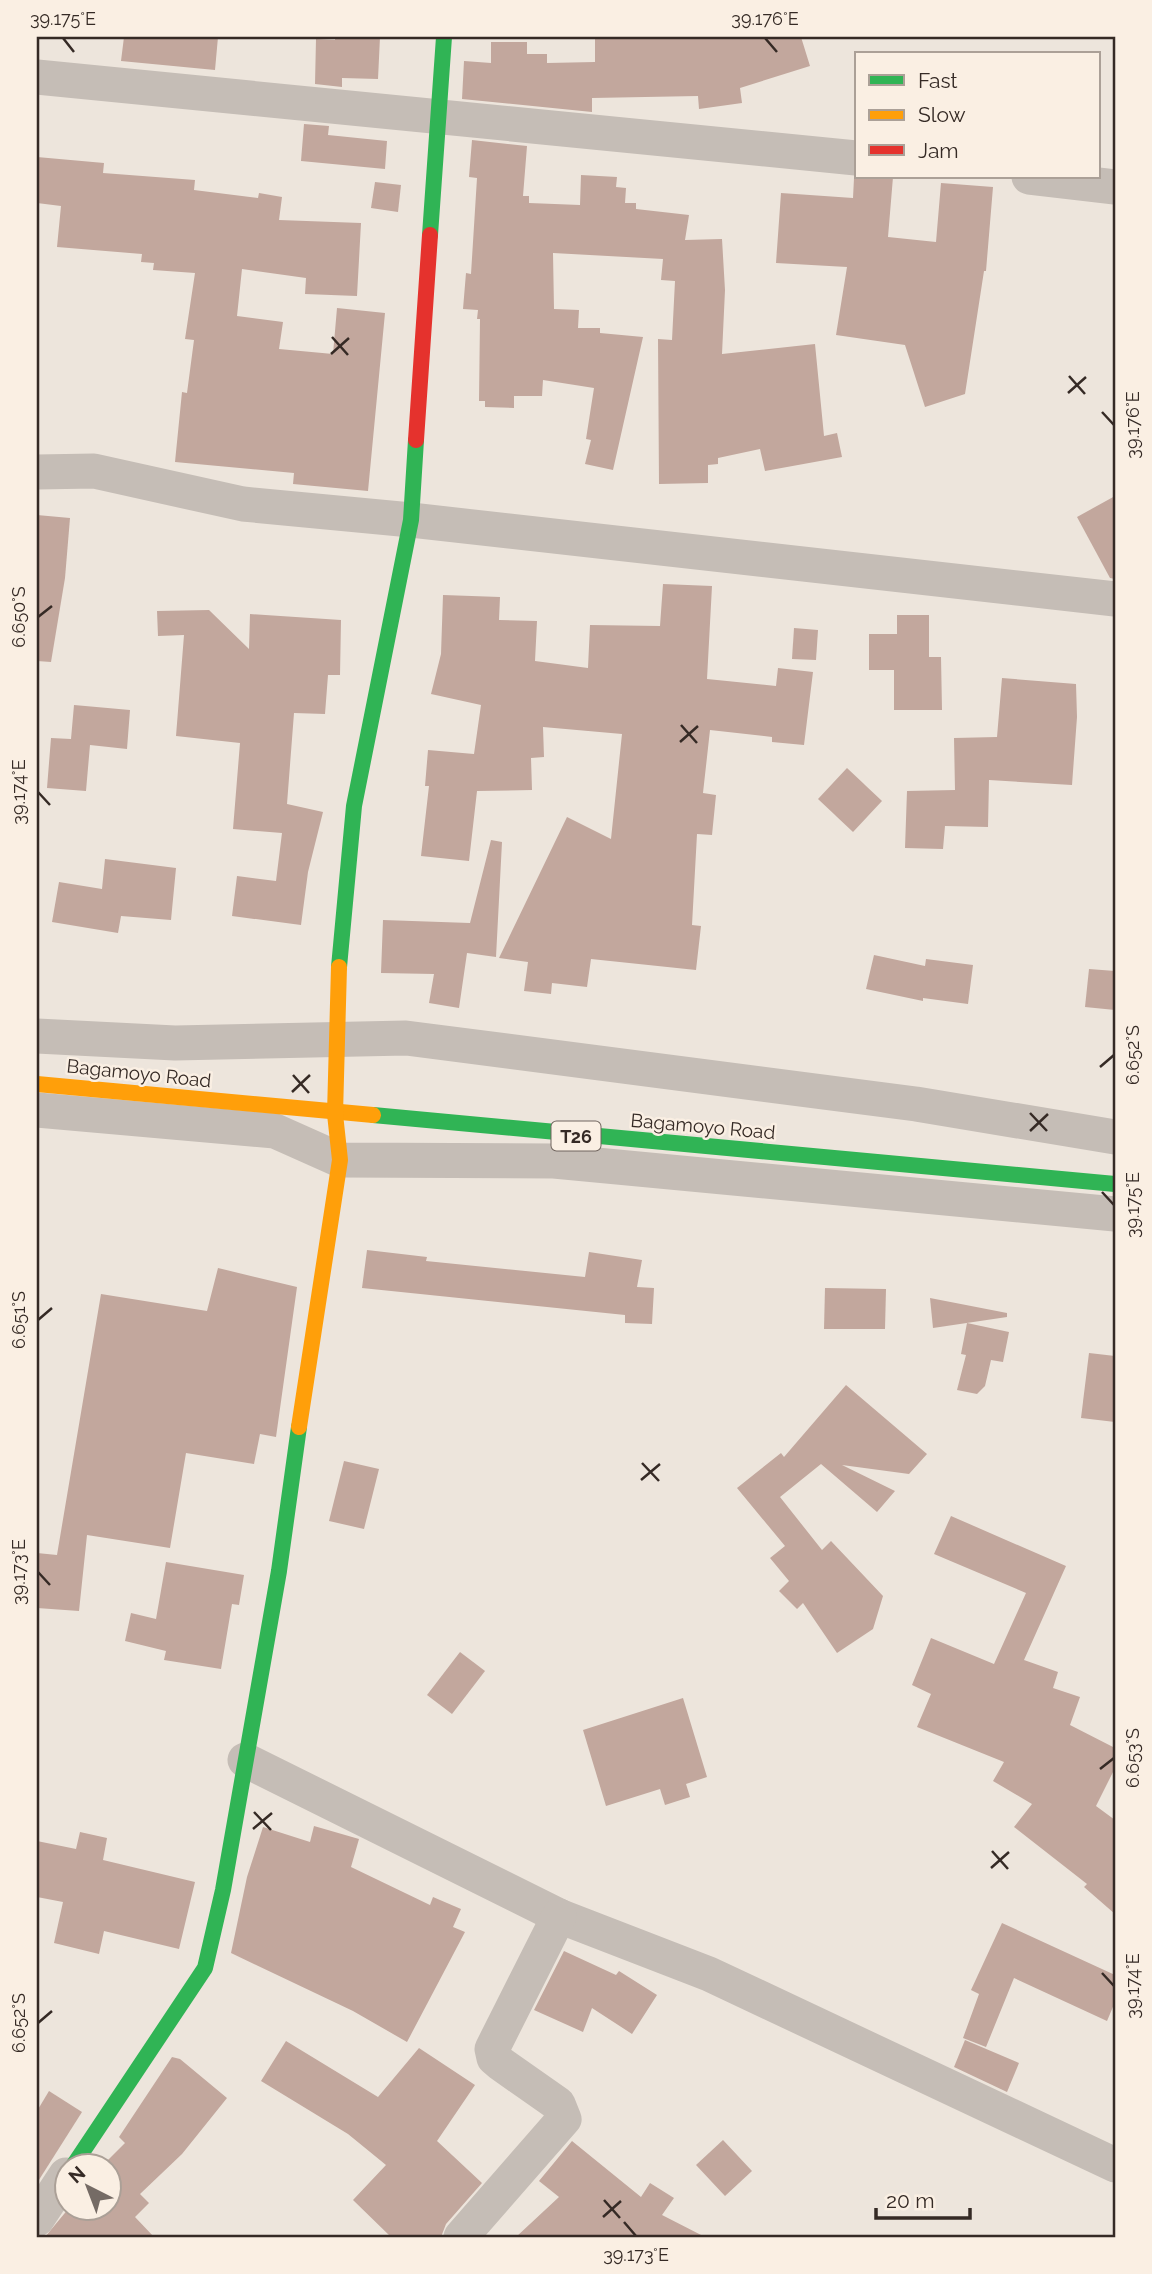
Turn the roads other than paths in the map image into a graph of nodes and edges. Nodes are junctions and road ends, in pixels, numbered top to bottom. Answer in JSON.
{"nodes":[{"id":1,"x":444,"y":37,"type":"edge"},
{"id":2,"x":37,"y":77,"type":"edge"},
{"id":3,"x":441,"y":117,"type":"junction"},
{"id":4,"x":855,"y":158,"type":"edge"},
{"id":5,"x":1038,"y":178,"type":"edge"},
{"id":6,"x":1115,"y":187,"type":"edge"},
{"id":7,"x":37,"y":472,"type":"edge"},
{"id":8,"x":411,"y":520,"type":"junction"},
{"id":9,"x":1115,"y":599,"type":"edge"},
{"id":10,"x":37,"y":1036,"type":"edge"},
{"id":11,"x":339,"y":1038,"type":"junction"},
{"id":12,"x":37,"y":1084,"type":"edge"},
{"id":13,"x":37,"y":1110,"type":"edge"},
{"id":14,"x":335,"y":1114,"type":"junction"},
{"id":15,"x":1115,"y":1137,"type":"edge"},
{"id":16,"x":340,"y":1160,"type":"junction"},
{"id":17,"x":1115,"y":1184,"type":"edge"},
{"id":18,"x":1115,"y":1214,"type":"edge"},
{"id":19,"x":245,"y":1760,"type":"junction"},
{"id":20,"x":559,"y":1916,"type":"junction"},
{"id":21,"x":82,"y":2152,"type":"edge"},
{"id":22,"x":1115,"y":2165,"type":"edge"},
{"id":23,"x":52,"y":2197,"type":"edge"},
{"id":24,"x":37,"y":2220,"type":"edge"},
{"id":25,"x":461,"y":2237,"type":"edge"}],
"edges":[{"from":1,"to":3,"type":"main road"},
{"from":2,"to":3,"type":"street"},
{"from":3,"to":4,"type":"street"},
{"from":3,"to":8,"type":"main road"},
{"from":5,"to":6,"type":"street"},
{"from":7,"to":8,"type":"street"},
{"from":8,"to":9,"type":"street"},
{"from":8,"to":11,"type":"main road"},
{"from":10,"to":11,"type":"street"},
{"from":11,"to":14,"type":"main road"},
{"from":11,"to":15,"type":"street"},
{"from":12,"to":14,"type":"main road","name":"Bagamoyo Road","number":"T26"},
{"from":13,"to":16,"type":"street"},
{"from":14,"to":16,"type":"main road"},
{"from":14,"to":17,"type":"main road","name":"Bagamoyo Road","number":"T26"},
{"from":16,"to":18,"type":"street"},
{"from":16,"to":19,"type":"main road"},
{"from":19,"to":20,"type":"street"},
{"from":19,"to":21,"type":"main road"},
{"from":20,"to":22,"type":"street"},
{"from":20,"to":25,"type":"street"},
{"from":23,"to":24,"type":"street"}]}
